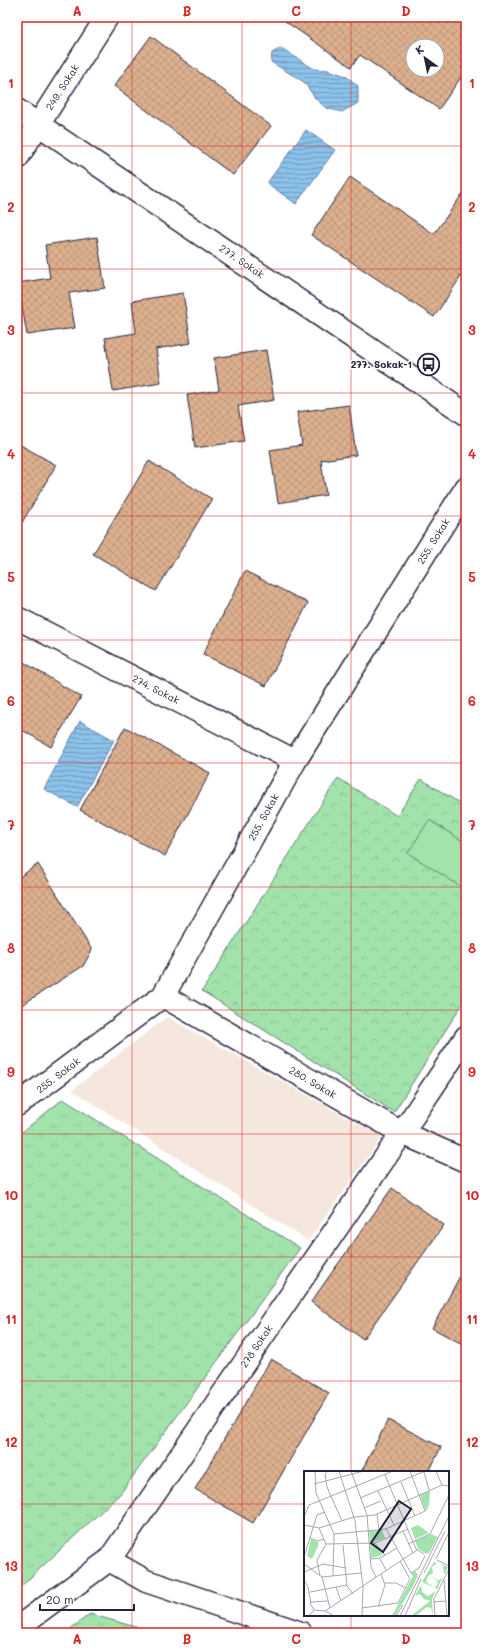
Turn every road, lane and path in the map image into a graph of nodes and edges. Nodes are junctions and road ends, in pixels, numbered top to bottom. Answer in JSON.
{"nodes":[{"id":1,"x":107,"y":17,"type":"edge"},
{"id":2,"x":17,"y":110,"type":"edge"},
{"id":3,"x":39,"y":124,"type":"junction"},
{"id":4,"x":17,"y":158,"type":"edge"},
{"id":5,"x":466,"y":414,"type":"edge"},
{"id":6,"x":466,"y":488,"type":"edge"},
{"id":7,"x":17,"y":618,"type":"edge"},
{"id":8,"x":294,"y":761,"type":"junction"},
{"id":9,"x":163,"y":996,"type":"junction"},
{"id":10,"x":466,"y":1037,"type":"edge"},
{"id":11,"x":17,"y":1105,"type":"edge"},
{"id":12,"x":402,"y":1133,"type":"junction"},
{"id":13,"x":466,"y":1161,"type":"edge"},
{"id":14,"x":109,"y":1560,"type":"junction"},
{"id":15,"x":17,"y":1628,"type":"edge"},
{"id":16,"x":301,"y":1633,"type":"edge"}],
"edges":[{"from":1,"to":3,"type":"street","name":"249. Sokak"},
{"from":2,"to":3,"type":"street","name":"277. Sokak"},
{"from":3,"to":4,"type":"street","name":"249. Sokak"},
{"from":3,"to":5,"type":"street","name":"277. Sokak"},
{"from":6,"to":8,"type":"street","name":"255. Sokak"},
{"from":7,"to":8,"type":"street","name":"274. Sokak"},
{"from":8,"to":9,"type":"street","name":"255. Sokak"},
{"from":9,"to":11,"type":"street","name":"255. Sokak"},
{"from":9,"to":12,"type":"street","name":"280. Sokak"},
{"from":10,"to":12,"type":"street","name":"278 Sokak"},
{"from":12,"to":13,"type":"street","name":"280. Sokak"},
{"from":12,"to":14,"type":"street","name":"278 Sokak"},
{"from":14,"to":15,"type":"street","name":"278 Sokak"},
{"from":14,"to":16,"type":"street"}]}
